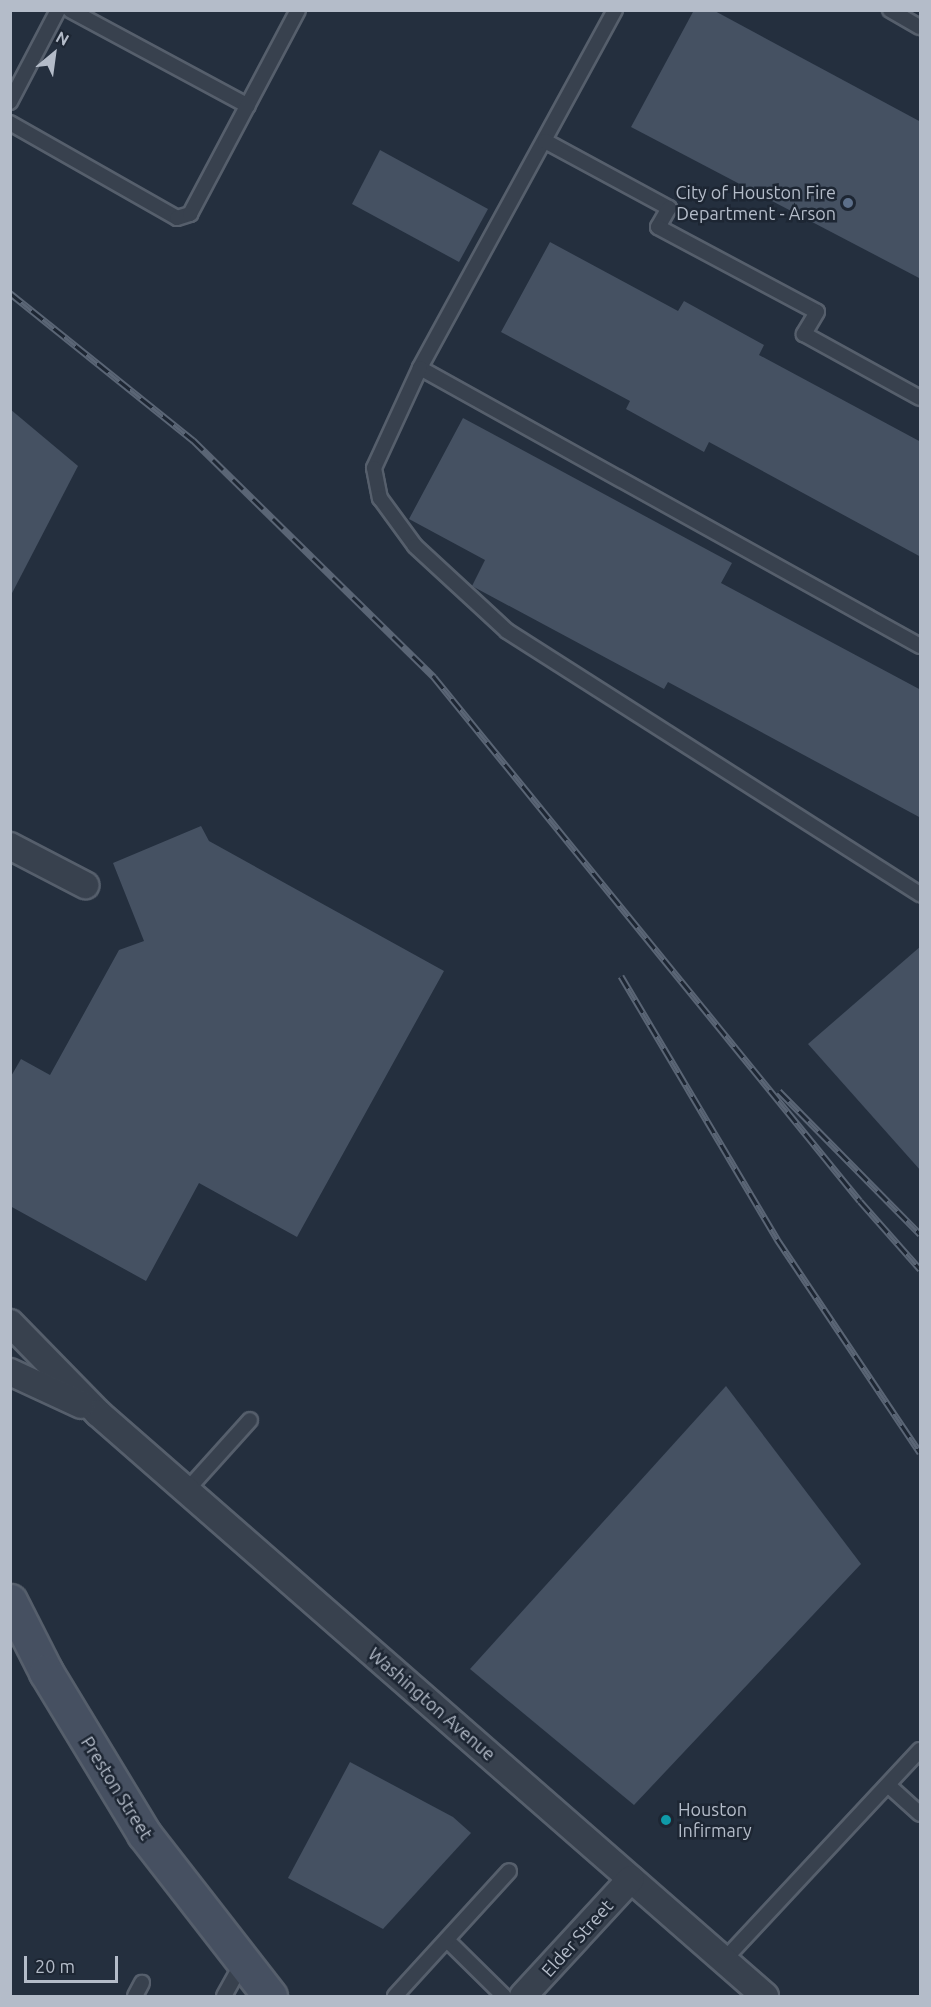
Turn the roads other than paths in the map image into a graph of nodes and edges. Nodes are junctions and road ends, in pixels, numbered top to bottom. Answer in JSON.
{"nodes":[{"id":1,"x":58,"y":10,"type":"edge"},
{"id":2,"x":70,"y":10,"type":"edge"},
{"id":3,"x":298,"y":10,"type":"edge"},
{"id":4,"x":615,"y":10,"type":"edge"},
{"id":5,"x":890,"y":10,"type":"edge"},
{"id":6,"x":921,"y":27,"type":"edge"},
{"id":7,"x":10,"y":102,"type":"edge"},
{"id":8,"x":248,"y":106,"type":"junction"},
{"id":9,"x":10,"y":123,"type":"edge"},
{"id":10,"x":545,"y":141,"type":"junction"},
{"id":11,"x":420,"y":368,"type":"junction"},
{"id":12,"x":921,"y":398,"type":"edge"},
{"id":13,"x":921,"y":646,"type":"edge"},
{"id":14,"x":10,"y":846,"type":"edge"},
{"id":15,"x":84,"y":885,"type":"dead end"},
{"id":16,"x":921,"y":894,"type":"edge"},
{"id":17,"x":10,"y":1323,"type":"edge"},
{"id":18,"x":10,"y":1372,"type":"edge"},
{"id":19,"x":98,"y":1413,"type":"junction"},
{"id":20,"x":250,"y":1420,"type":"dead end"},
{"id":21,"x":187,"y":1490,"type":"junction"},
{"id":22,"x":10,"y":1601,"type":"edge"},
{"id":23,"x":921,"y":1750,"type":"edge"},
{"id":24,"x":888,"y":1785,"type":"junction"},
{"id":25,"x":921,"y":1814,"type":"edge"},
{"id":26,"x":509,"y":1871,"type":"dead end"},
{"id":27,"x":631,"y":1879,"type":"junction"},
{"id":28,"x":448,"y":1941,"type":"junction"},
{"id":29,"x":724,"y":1960,"type":"junction"},
{"id":30,"x":243,"y":1962,"type":"junction"},
{"id":31,"x":142,"y":1983,"type":"dead end"},
{"id":32,"x":135,"y":1996,"type":"edge"},
{"id":33,"x":224,"y":1996,"type":"edge"},
{"id":34,"x":270,"y":1996,"type":"edge"},
{"id":35,"x":395,"y":1996,"type":"edge"},
{"id":36,"x":504,"y":1996,"type":"edge"},
{"id":37,"x":523,"y":1996,"type":"edge"},
{"id":38,"x":765,"y":1996,"type":"edge"}],
"edges":[{"from":1,"to":7,"type":"lane"},
{"from":2,"to":8,"type":"lane"},
{"from":3,"to":8,"type":"lane"},
{"from":4,"to":10,"type":"lane"},
{"from":5,"to":6,"type":"lane"},
{"from":8,"to":9,"type":"lane"},
{"from":10,"to":11,"type":"lane"},
{"from":10,"to":12,"type":"lane"},
{"from":11,"to":13,"type":"lane"},
{"from":11,"to":16,"type":"lane"},
{"from":14,"to":15,"type":"street"},
{"from":17,"to":19,"type":"street","name":"Washington Avenue"},
{"from":18,"to":19,"type":"street","name":"Washington Avenue"},
{"from":19,"to":21,"type":"street","name":"Washington Avenue"},
{"from":20,"to":21,"type":"lane"},
{"from":21,"to":27,"type":"street","name":"Washington Avenue"},
{"from":22,"to":30,"type":"main road","name":"Preston Street"},
{"from":23,"to":24,"type":"lane"},
{"from":24,"to":25,"type":"lane"},
{"from":24,"to":29,"type":"lane"},
{"from":26,"to":28,"type":"lane"},
{"from":27,"to":29,"type":"street","name":"Washington Avenue"},
{"from":27,"to":37,"type":"street","name":"Elder Street"},
{"from":28,"to":35,"type":"lane"},
{"from":28,"to":36,"type":"lane"},
{"from":29,"to":38,"type":"street","name":"Washington Avenue"},
{"from":30,"to":33,"type":"lane"},
{"from":30,"to":34,"type":"main road","name":"Preston Street"},
{"from":31,"to":32,"type":"lane"}]}
